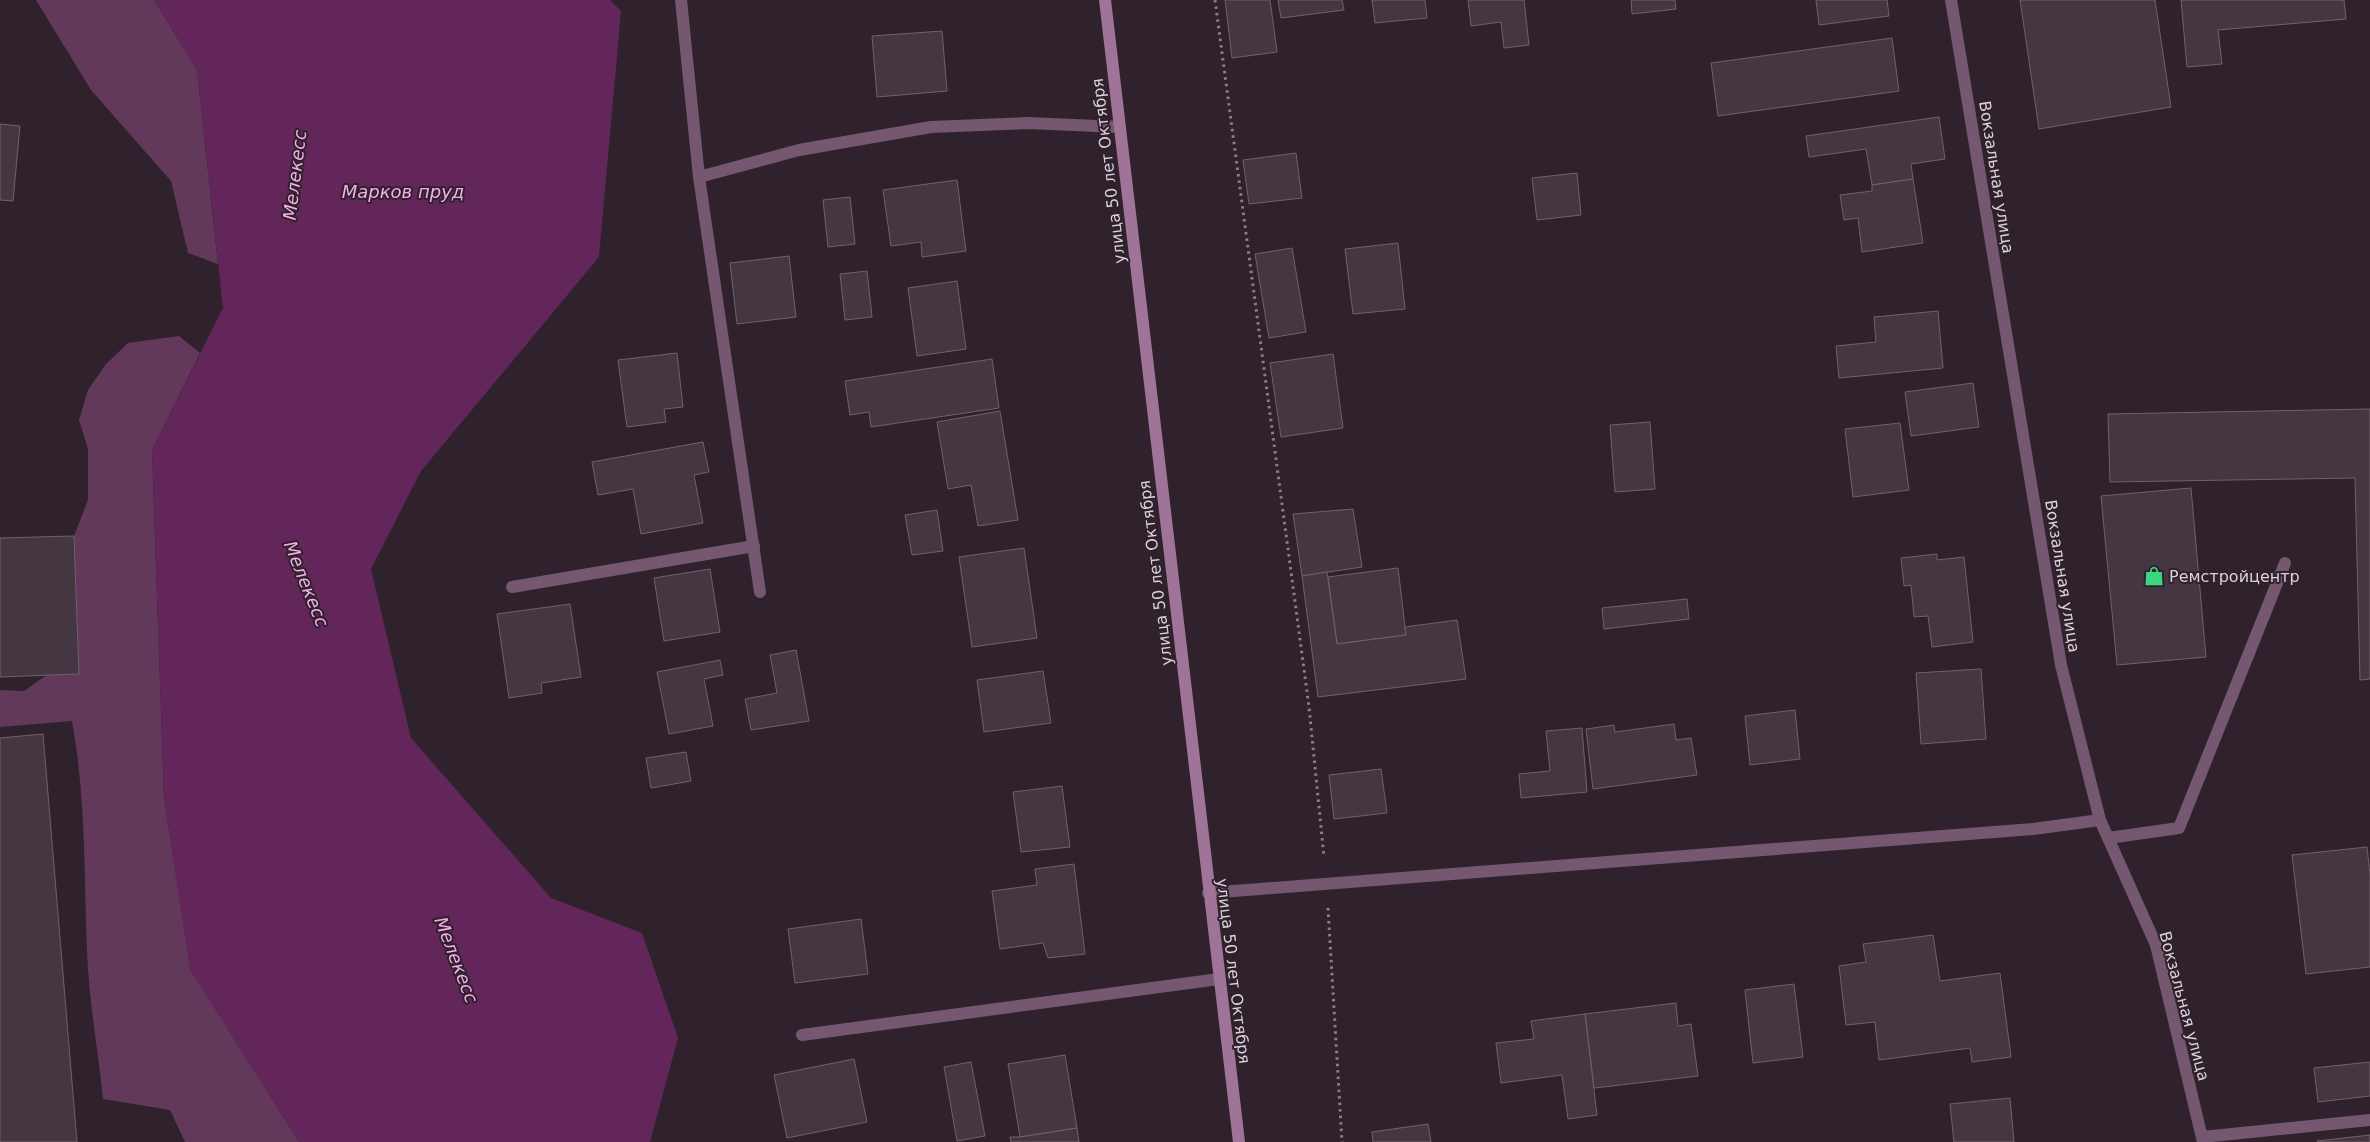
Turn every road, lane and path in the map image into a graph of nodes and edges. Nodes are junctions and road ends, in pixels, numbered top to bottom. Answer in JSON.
{"nodes":[{"id":1,"x":682,"y":0,"type":"edge"},
{"id":2,"x":1105,"y":0,"type":"edge"},
{"id":3,"x":1215,"y":0,"type":"edge"},
{"id":4,"x":1951,"y":0,"type":"edge"},
{"id":5,"x":1119,"y":127,"type":"junction"},
{"id":6,"x":699,"y":177,"type":"junction"},
{"id":7,"x":754,"y":546,"type":"junction"},
{"id":8,"x":2285,"y":563,"type":"dead end"},
{"id":9,"x":512,"y":587,"type":"dead end"},
{"id":10,"x":760,"y":592,"type":"dead end"},
{"id":11,"x":2100,"y":820,"type":"junction"},
{"id":12,"x":2108,"y":838,"type":"junction"},
{"id":13,"x":1326,"y":884,"type":"junction"},
{"id":14,"x":1208,"y":893,"type":"junction"},
{"id":15,"x":1219,"y":979,"type":"junction"},
{"id":16,"x":802,"y":1035,"type":"dead end"},
{"id":17,"x":2370,"y":1120,"type":"edge"},
{"id":18,"x":2203,"y":1140,"type":"edge"},
{"id":19,"x":1239,"y":1142,"type":"edge"},
{"id":20,"x":1342,"y":1142,"type":"edge"}],
"edges":[{"from":1,"to":6,"type":"street"},
{"from":2,"to":5,"type":"main road","name":"улица 50 лет Октября"},
{"from":3,"to":13,"type":"path"},
{"from":4,"to":11,"type":"street","name":"Вокзальная улица"},
{"from":5,"to":6,"type":"street"},
{"from":5,"to":14,"type":"main road","name":"улица 50 лет Октября"},
{"from":6,"to":7,"type":"street"},
{"from":7,"to":9,"type":"street"},
{"from":7,"to":10,"type":"street"},
{"from":8,"to":12,"type":"street"},
{"from":11,"to":12,"type":"street","name":"Вокзальная улица"},
{"from":11,"to":13,"type":"street"},
{"from":12,"to":18,"type":"street","name":"Вокзальная улица"},
{"from":13,"to":14,"type":"street"},
{"from":13,"to":20,"type":"path"},
{"from":14,"to":15,"type":"main road","name":"улица 50 лет Октября"},
{"from":15,"to":16,"type":"street"},
{"from":15,"to":19,"type":"main road","name":"улица 50 лет Октября"},
{"from":17,"to":18,"type":"street"}]}
